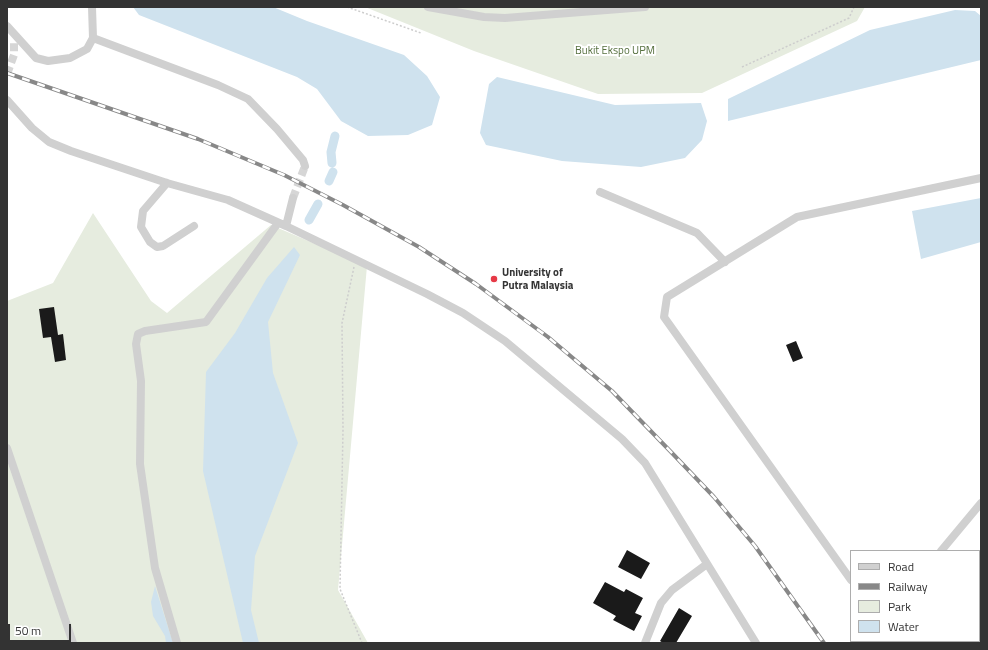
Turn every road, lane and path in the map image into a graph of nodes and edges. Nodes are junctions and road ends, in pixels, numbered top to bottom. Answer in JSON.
{"nodes":[{"id":1,"x":92,"y":7,"type":"edge"},
{"id":2,"x":347,"y":7,"type":"edge"},
{"id":3,"x":428,"y":7,"type":"edge"},
{"id":4,"x":645,"y":7,"type":"edge"},
{"id":5,"x":854,"y":7,"type":"edge"},
{"id":6,"x":9,"y":28,"type":"edge"},
{"id":7,"x":421,"y":34,"type":"dead end"},
{"id":8,"x":93,"y":38,"type":"junction"},
{"id":9,"x":14,"y":42,"type":"tunnel mouth"},
{"id":10,"x":742,"y":67,"type":"dead end"},
{"id":11,"x":7,"y":100,"type":"edge"},
{"id":12,"x":305,"y":166,"type":"dead end"},
{"id":13,"x":981,"y":178,"type":"edge"},
{"id":14,"x":167,"y":183,"type":"junction"},
{"id":15,"x":600,"y":192,"type":"dead end"},
{"id":16,"x":293,"y":198,"type":"tunnel mouth"},
{"id":17,"x":278,"y":222,"type":"junction"},
{"id":18,"x":194,"y":226,"type":"dead end"},
{"id":19,"x":286,"y":226,"type":"junction"},
{"id":20,"x":356,"y":259,"type":"junction"},
{"id":21,"x":725,"y":262,"type":"junction"},
{"id":22,"x":7,"y":448,"type":"edge"},
{"id":23,"x":981,"y":503,"type":"edge"},
{"id":24,"x":942,"y":550,"type":"edge"},
{"id":25,"x":707,"y":564,"type":"junction"},
{"id":26,"x":850,"y":579,"type":"edge"},
{"id":27,"x":73,"y":643,"type":"edge"},
{"id":28,"x":177,"y":643,"type":"edge"},
{"id":29,"x":362,"y":643,"type":"edge"},
{"id":30,"x":645,"y":643,"type":"edge"},
{"id":31,"x":756,"y":643,"type":"edge"}],
"edges":[{"from":1,"to":8,"type":"street"},
{"from":2,"to":7,"type":"path"},
{"from":3,"to":4,"type":"street"},
{"from":5,"to":10,"type":"path"},
{"from":6,"to":8,"type":"street"},
{"from":6,"to":9,"type":"street"},
{"from":8,"to":12,"type":"street"},
{"from":11,"to":14,"type":"street"},
{"from":13,"to":21,"type":"street"},
{"from":14,"to":17,"type":"street"},
{"from":14,"to":18,"type":"street"},
{"from":15,"to":21,"type":"street"},
{"from":16,"to":19,"type":"street"},
{"from":17,"to":19,"type":"street"},
{"from":17,"to":28,"type":"street"},
{"from":19,"to":20,"type":"street"},
{"from":20,"to":25,"type":"street"},
{"from":20,"to":29,"type":"path"},
{"from":21,"to":26,"type":"street"},
{"from":22,"to":27,"type":"street"},
{"from":23,"to":24,"type":"street"},
{"from":25,"to":30,"type":"street"},
{"from":25,"to":31,"type":"street"}]}
